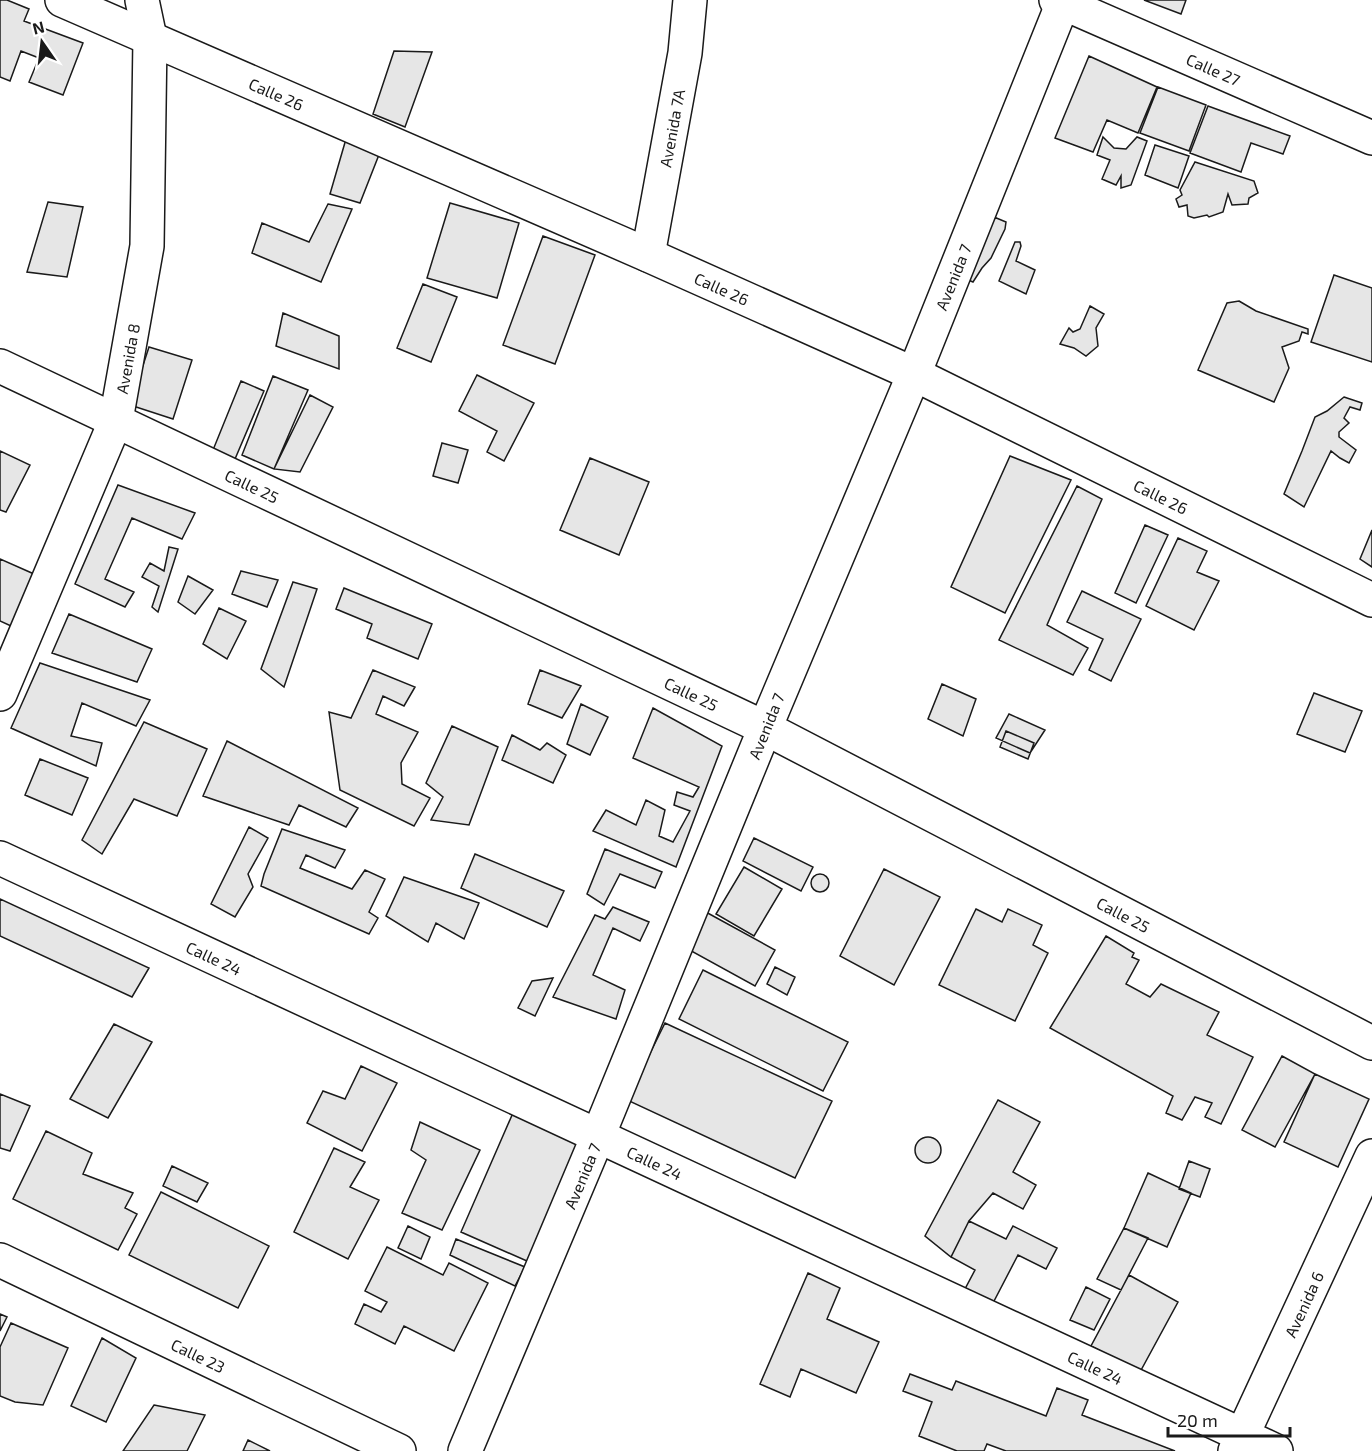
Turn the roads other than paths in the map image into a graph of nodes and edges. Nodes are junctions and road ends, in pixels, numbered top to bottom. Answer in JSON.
{"nodes":[{"id":1,"x":62,"y":0,"type":"edge"},
{"id":2,"x":142,"y":0,"type":"edge"},
{"id":3,"x":690,"y":0,"type":"edge"},
{"id":4,"x":1061,"y":1,"type":"edge"},
{"id":5,"x":150,"y":38,"type":"junction"},
{"id":6,"x":1372,"y":138,"type":"edge"},
{"id":7,"x":648,"y":255,"type":"junction"},
{"id":8,"x":0,"y":366,"type":"edge"},
{"id":9,"x":914,"y":374,"type":"junction"},
{"id":10,"x":116,"y":420,"type":"junction"},
{"id":11,"x":1372,"y":600,"type":"edge"},
{"id":12,"x":0,"y":694,"type":"edge"},
{"id":13,"x":765,"y":728,"type":"junction"},
{"id":14,"x":0,"y":858,"type":"edge"},
{"id":15,"x":1372,"y":1043,"type":"edge"},
{"id":16,"x":598,"y":1136,"type":"junction"},
{"id":17,"x":1372,"y":1156,"type":"edge"},
{"id":18,"x":0,"y":1260,"type":"edge"},
{"id":19,"x":1239,"y":1443,"type":"edge"},
{"id":20,"x":399,"y":1451,"type":"edge"},
{"id":21,"x":465,"y":1451,"type":"edge"},
{"id":22,"x":1276,"y":1451,"type":"edge"}],
"edges":[{"from":1,"to":5,"type":"street","name":"Calle 26"},
{"from":2,"to":5,"type":"street","name":"Avenida 8"},
{"from":3,"to":7,"type":"street","name":"Avenida 7A"},
{"from":4,"to":6,"type":"street","name":"Calle 27"},
{"from":4,"to":9,"type":"street","name":"Avenida 7"},
{"from":5,"to":7,"type":"street","name":"Calle 26"},
{"from":5,"to":10,"type":"street","name":"Avenida 8"},
{"from":7,"to":9,"type":"street","name":"Calle 26"},
{"from":8,"to":10,"type":"street","name":"Calle 25"},
{"from":9,"to":11,"type":"street","name":"Calle 26"},
{"from":9,"to":13,"type":"street","name":"Avenida 7"},
{"from":10,"to":12,"type":"street","name":"Avenida 8"},
{"from":10,"to":13,"type":"street","name":"Calle 25"},
{"from":13,"to":15,"type":"street","name":"Calle 25"},
{"from":13,"to":16,"type":"street","name":"Avenida 7"},
{"from":14,"to":16,"type":"street","name":"Calle 24"},
{"from":16,"to":19,"type":"street","name":"Calle 24"},
{"from":16,"to":21,"type":"street","name":"Avenida 7"},
{"from":17,"to":19,"type":"street","name":"Avenida 6"},
{"from":18,"to":20,"type":"street","name":"Calle 23"},
{"from":19,"to":22,"type":"street","name":"Calle 24"}]}
